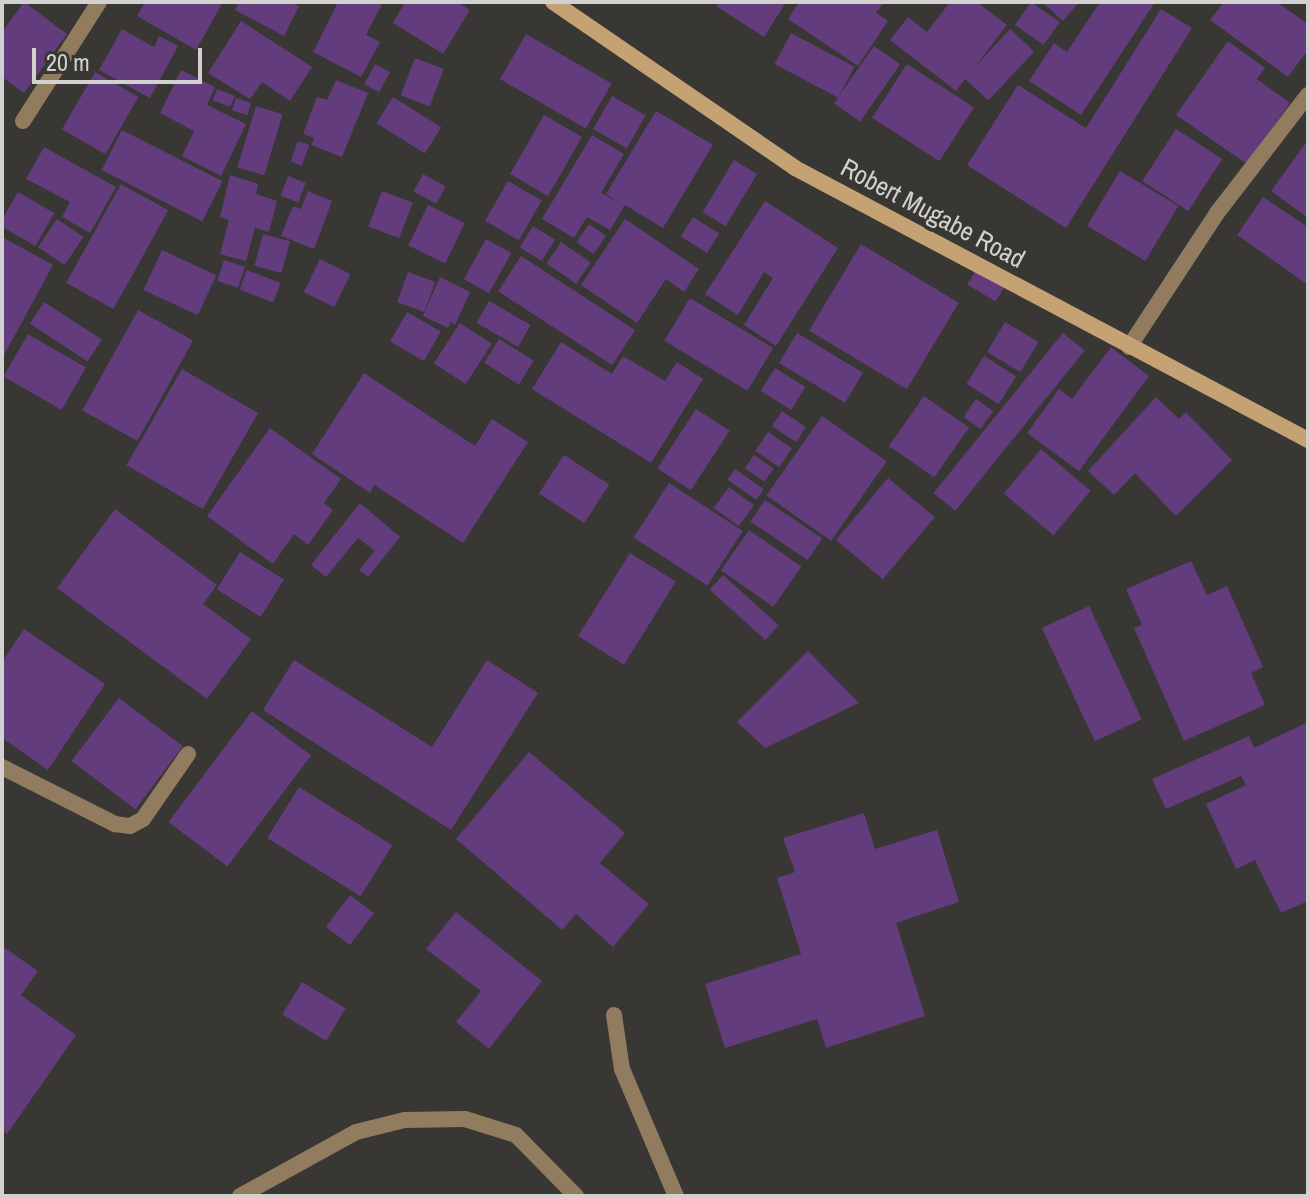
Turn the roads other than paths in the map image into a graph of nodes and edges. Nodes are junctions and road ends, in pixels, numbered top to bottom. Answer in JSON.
{"nodes":[{"id":1,"x":99,"y":2,"type":"edge"},
{"id":2,"x":553,"y":2,"type":"edge"},
{"id":3,"x":1308,"y":95,"type":"edge"},
{"id":4,"x":23,"y":121,"type":"dead end"},
{"id":5,"x":1129,"y":347,"type":"junction"},
{"id":6,"x":1308,"y":440,"type":"edge"},
{"id":7,"x":188,"y":754,"type":"dead end"},
{"id":8,"x":2,"y":767,"type":"edge"},
{"id":9,"x":614,"y":1015,"type":"dead end"},
{"id":10,"x":240,"y":1196,"type":"edge"},
{"id":11,"x":576,"y":1196,"type":"edge"},
{"id":12,"x":676,"y":1196,"type":"edge"}],
"edges":[{"from":1,"to":4,"type":"street"},
{"from":2,"to":5,"type":"street","name":"Robert Mugabe Road"},
{"from":3,"to":5,"type":"street"},
{"from":5,"to":6,"type":"street","name":"Robert Mugabe Road"},
{"from":7,"to":8,"type":"street"},
{"from":9,"to":12,"type":"street"},
{"from":10,"to":11,"type":"street"}]}
